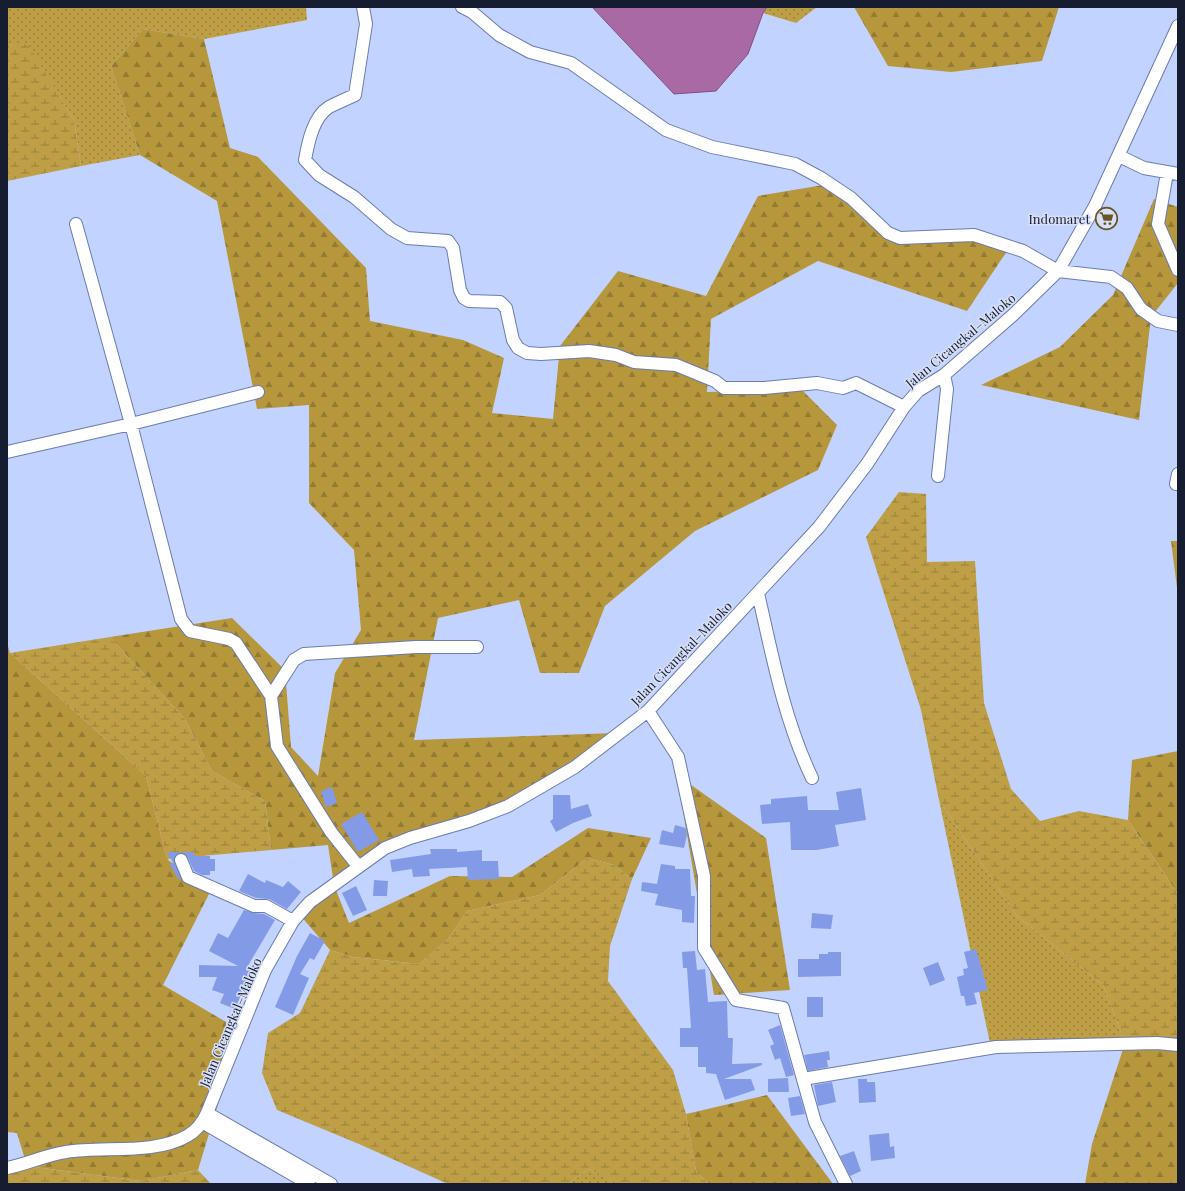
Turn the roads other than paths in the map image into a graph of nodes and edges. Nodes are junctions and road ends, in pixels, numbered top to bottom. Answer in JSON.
{"nodes":[{"id":1,"x":363,"y":7,"type":"edge"},
{"id":2,"x":462,"y":7,"type":"edge"},
{"id":3,"x":1178,"y":26,"type":"edge"},
{"id":4,"x":1118,"y":156,"type":"junction"},
{"id":5,"x":1172,"y":174,"type":"edge"},
{"id":6,"x":76,"y":224,"type":"dead end"},
{"id":7,"x":1178,"y":270,"type":"edge"},
{"id":8,"x":1058,"y":271,"type":"junction"},
{"id":9,"x":1178,"y":325,"type":"edge"},
{"id":10,"x":944,"y":375,"type":"junction"},
{"id":11,"x":258,"y":392,"type":"dead end"},
{"id":12,"x":904,"y":407,"type":"junction"},
{"id":13,"x":131,"y":424,"type":"junction"},
{"id":14,"x":7,"y":452,"type":"edge"},
{"id":15,"x":1178,"y":474,"type":"edge"},
{"id":16,"x":938,"y":476,"type":"dead end"},
{"id":17,"x":1178,"y":484,"type":"edge"},
{"id":18,"x":758,"y":593,"type":"junction"},
{"id":19,"x":477,"y":647,"type":"dead end"},
{"id":20,"x":270,"y":696,"type":"junction"},
{"id":21,"x":648,"y":711,"type":"junction"},
{"id":22,"x":812,"y":778,"type":"dead end"},
{"id":23,"x":181,"y":860,"type":"dead end"},
{"id":24,"x":358,"y":866,"type":"junction"},
{"id":25,"x":293,"y":921,"type":"junction"},
{"id":26,"x":1178,"y":1045,"type":"edge"},
{"id":27,"x":803,"y":1078,"type":"junction"},
{"id":28,"x":205,"y":1118,"type":"junction"},
{"id":29,"x":7,"y":1168,"type":"edge"},
{"id":30,"x":309,"y":1184,"type":"edge"},
{"id":31,"x":331,"y":1184,"type":"edge"},
{"id":32,"x":846,"y":1184,"type":"edge"}],
"edges":[{"from":1,"to":12,"type":"street"},
{"from":2,"to":8,"type":"street"},
{"from":3,"to":4,"type":"street","name":"Jalan Cicangkal–Maloko"},
{"from":4,"to":5,"type":"street"},
{"from":4,"to":8,"type":"street","name":"Jalan Cicangkal–Maloko"},
{"from":5,"to":7,"type":"street"},
{"from":6,"to":13,"type":"street"},
{"from":8,"to":9,"type":"street"},
{"from":8,"to":10,"type":"street","name":"Jalan Cicangkal–Maloko"},
{"from":10,"to":12,"type":"street","name":"Jalan Cicangkal–Maloko"},
{"from":10,"to":16,"type":"street"},
{"from":11,"to":13,"type":"street"},
{"from":12,"to":18,"type":"street","name":"Jalan Cicangkal–Maloko"},
{"from":13,"to":14,"type":"street"},
{"from":13,"to":20,"type":"street"},
{"from":15,"to":17,"type":"street"},
{"from":18,"to":21,"type":"street","name":"Jalan Cicangkal–Maloko"},
{"from":18,"to":22,"type":"street"},
{"from":19,"to":20,"type":"street"},
{"from":20,"to":24,"type":"street"},
{"from":21,"to":24,"type":"street","name":"Jalan Cicangkal–Maloko"},
{"from":21,"to":27,"type":"street"},
{"from":23,"to":25,"type":"street"},
{"from":24,"to":25,"type":"street","name":"Jalan Cicangkal–Maloko"},
{"from":25,"to":28,"type":"street","name":"Jalan Cicangkal–Maloko"},
{"from":26,"to":27,"type":"street"},
{"from":27,"to":32,"type":"street"},
{"from":28,"to":29,"type":"street","name":"Jalan Cicangkal–Maloko"},
{"from":28,"to":30,"type":"street"},
{"from":28,"to":31,"type":"street"}]}
